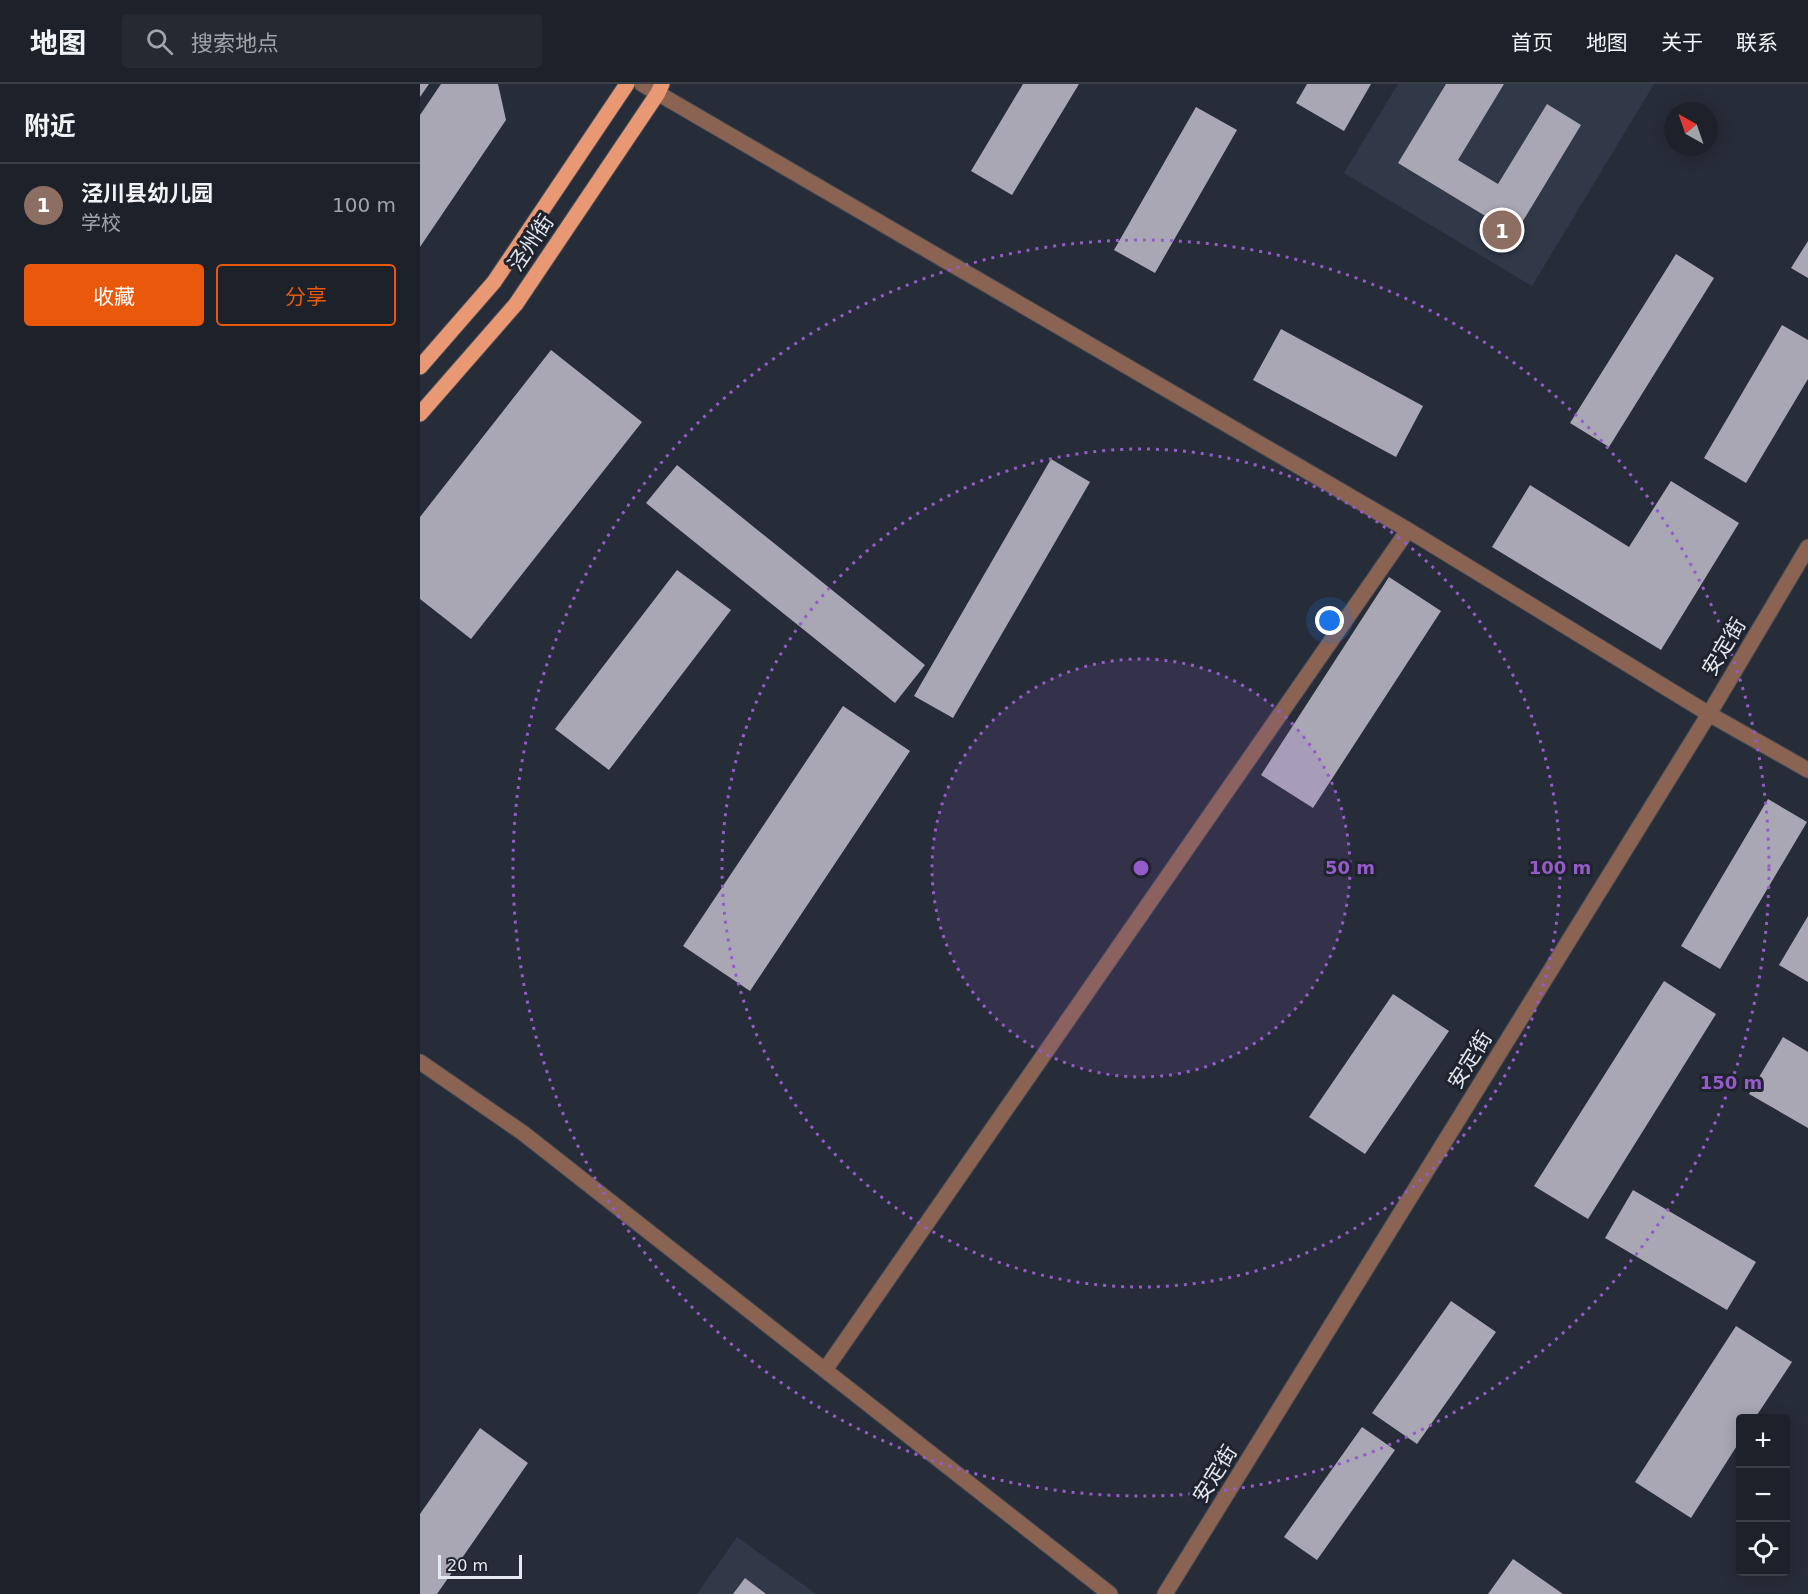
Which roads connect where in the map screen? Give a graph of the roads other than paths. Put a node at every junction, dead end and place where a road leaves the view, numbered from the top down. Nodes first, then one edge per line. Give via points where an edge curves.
1 (627, 84) edge
2 (642, 84) edge
3 (660, 89) edge
4 (420, 367) edge
5 (420, 414) edge
6 (1408, 530) junction
7 (1808, 547) edge
8 (1708, 714) junction
9 (1808, 770) edge
10 (420, 1062) edge
11 (825, 1371) junction
12 (1110, 1594) edge
13 (1165, 1594) edge

1 - 4 main road, 泾州街 via 494,282
2 - 3 street
3 - 5 main road, 泾州街 via 516,304
3 - 6 street
6 - 8 street
6 - 11 street
7 - 8 street, 安定街
8 - 9 street
8 - 13 street, 安定街
10 - 11 street via 523,1133
11 - 12 street

